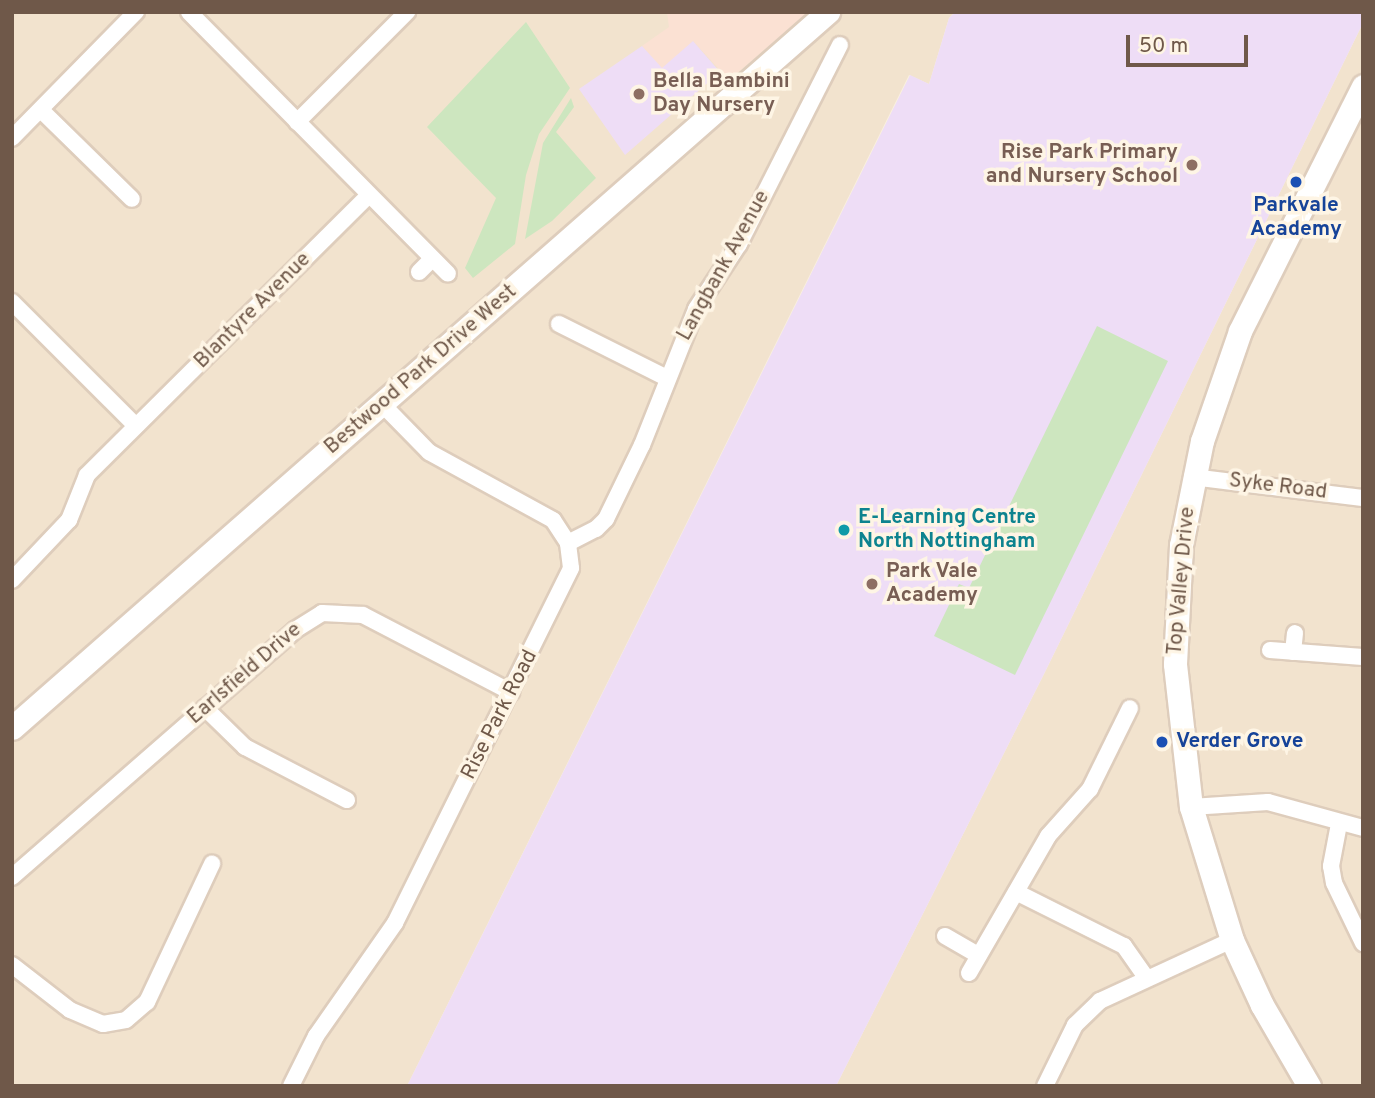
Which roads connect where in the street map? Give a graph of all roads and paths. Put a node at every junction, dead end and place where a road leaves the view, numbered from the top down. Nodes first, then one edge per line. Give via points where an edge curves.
1 (136, 12) edge
2 (189, 12) edge
3 (407, 12) edge
4 (828, 12) edge
5 (840, 46) dead end
6 (801, 82) dead end
7 (1363, 86) edge
8 (817, 90) junction
9 (41, 110) junction
10 (298, 122) junction
11 (12, 138) edge
12 (369, 195) junction
13 (132, 199) dead end
14 (432, 259) junction
15 (419, 272) dead end
16 (448, 274) dead end
17 (25, 290) dead end
18 (12, 302) edge
19 (559, 324) dead end
20 (667, 378) junction
21 (382, 404) junction
22 (136, 426) junction
23 (1192, 477) junction
24 (1363, 498) edge
25 (568, 542) junction
26 (12, 580) edge
27 (1294, 633) dead end
28 (1270, 650) dead end
29 (1293, 652) junction
30 (1363, 657) edge
31 (511, 692) junction
32 (205, 708) junction
33 (1130, 708) dead end
34 (12, 728) edge
35 (346, 800) dead end
36 (1191, 807) junction
37 (1339, 824) junction
38 (1363, 828) edge
39 (212, 864) dead end
40 (12, 877) edge
41 (1016, 892) junction
42 (1358, 920) edge
43 (945, 936) dead end
44 (1232, 940) junction
45 (1363, 943) edge
46 (979, 956) junction
47 (12, 965) edge
48 (970, 973) dead end
49 (1146, 978) junction
50 (292, 1086) edge
51 (1045, 1086) edge
52 (1309, 1086) edge

1 - 9 street
2 - 10 street
3 - 10 street
4 - 21 street, Bestwood Park Drive West
5 - 8 street, Langbank Avenue
6 - 8 street
7 - 23 street, Top Valley Drive via 1245,320
8 - 20 street, Langbank Avenue via 739,244 696,309
9 - 11 street
9 - 13 street
10 - 12 street
12 - 14 street
12 - 22 street, Blantyre Avenue
14 - 15 street
14 - 16 street
17 - 18 street
18 - 22 street
19 - 20 street
20 - 25 street, Langbank Avenue via 606,519
21 - 25 street via 429,452 540,511 562,530
21 - 34 street, Bestwood Park Drive West
22 - 26 street, Blantyre Avenue via 82,480 69,520
23 - 24 street, Syke Road
23 - 36 street, Top Valley Drive via 1181,545 1175,664
25 - 31 street, Rise Park Road via 568,581
27 - 29 street
28 - 29 street
29 - 30 street
31 - 32 street, Earlsfield Drive via 363,615 337,610 309,619
31 - 50 street, Rise Park Road via 395,923 316,1036
32 - 35 street via 245,747
32 - 40 street, Earlsfield Drive
33 - 41 street via 1127,729 1085,797 1048,836
36 - 37 street via 1268,802
36 - 44 street, Top Valley Drive
37 - 38 street
37 - 42 street via 1331,866 1334,883
39 - 47 street via 147,1002 126,1020 103,1024 70,1010
41 - 46 street
41 - 49 street via 1124,946
42 - 45 street
43 - 46 street
44 - 49 street
44 - 52 street, Top Valley Drive via 1262,1005
46 - 48 street
49 - 51 street via 1101,1001 1075,1025

